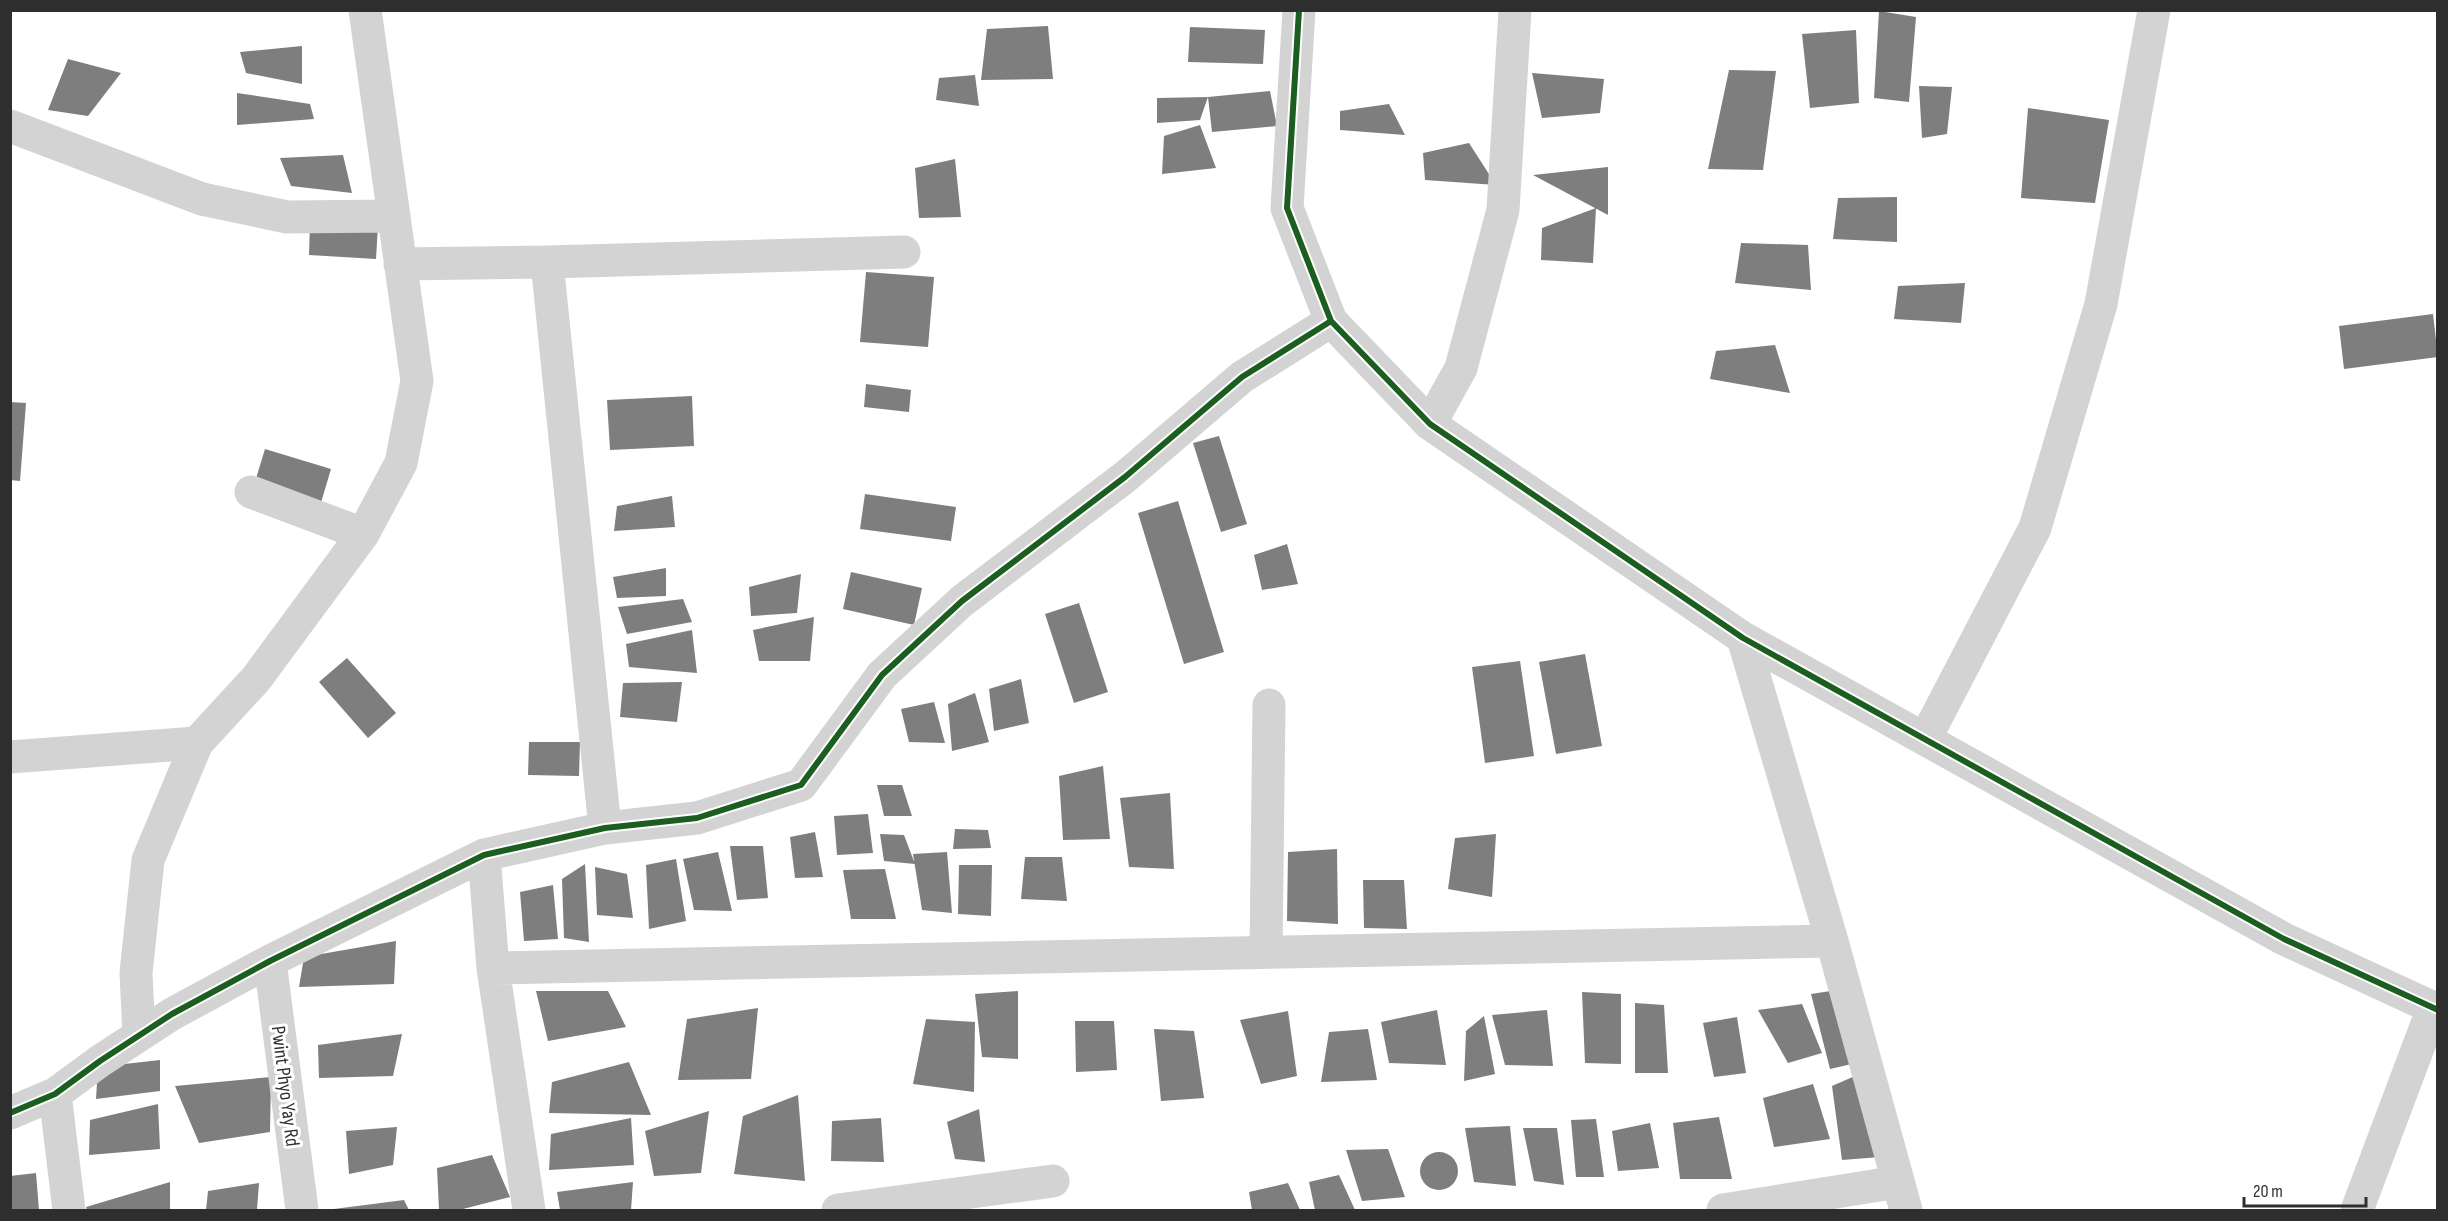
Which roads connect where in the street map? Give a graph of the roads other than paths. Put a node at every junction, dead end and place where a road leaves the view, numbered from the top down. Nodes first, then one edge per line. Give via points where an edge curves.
1 (365, 10) edge
2 (1515, 10) edge
3 (2154, 10) edge
4 (1304, 12) edge
5 (10, 126) edge
6 (394, 216) junction
7 (904, 252) dead end
8 (547, 262) junction
9 (400, 264) junction
10 (1332, 321) junction
11 (1430, 424) junction
12 (251, 492) dead end
13 (363, 534) junction
14 (1743, 638) junction
15 (1269, 705) dead end
16 (1925, 739) junction
17 (197, 743) junction
18 (10, 757) edge
19 (605, 828) junction
20 (484, 855) junction
21 (1832, 941) junction
22 (1266, 952) junction
23 (270, 961) junction
24 (493, 968) junction
25 (2435, 1009) edge
26 (139, 1035) junction
27 (55, 1094) junction
28 (10, 1113) edge
29 (1053, 1181) dead end
30 (1902, 1196) edge
31 (69, 1210) edge
32 (302, 1210) edge
33 (529, 1210) edge
34 (838, 1210) edge
35 (1723, 1210) edge
36 (2357, 1210) edge

1 - 6 street
2 - 11 street via 1503,210 1461,368
3 - 16 street via 2101,304 2035,528
4 - 10 street via 1287,208
5 - 6 street via 202,199 287,217
6 - 9 street
7 - 8 street
8 - 9 street
8 - 19 street
9 - 13 street via 417,381 401,463
10 - 11 street
10 - 19 street via 1242,377 1125,477 962,601 882,675 801,785 697,818
11 - 14 street
12 - 13 street
13 - 17 street via 255,679
14 - 16 street
14 - 21 street
15 - 22 street
16 - 25 street via 2284,939
17 - 18 street
17 - 26 street via 148,860 136,973
19 - 20 street
20 - 23 street
20 - 24 street
21 - 22 street
21 - 30 street
22 - 24 street
23 - 26 street
23 - 32 street, Pwint Phyo Yay Rd
24 - 33 street
25 - 36 street
26 - 27 street
27 - 28 street
27 - 31 street
29 - 34 street
30 - 35 street

